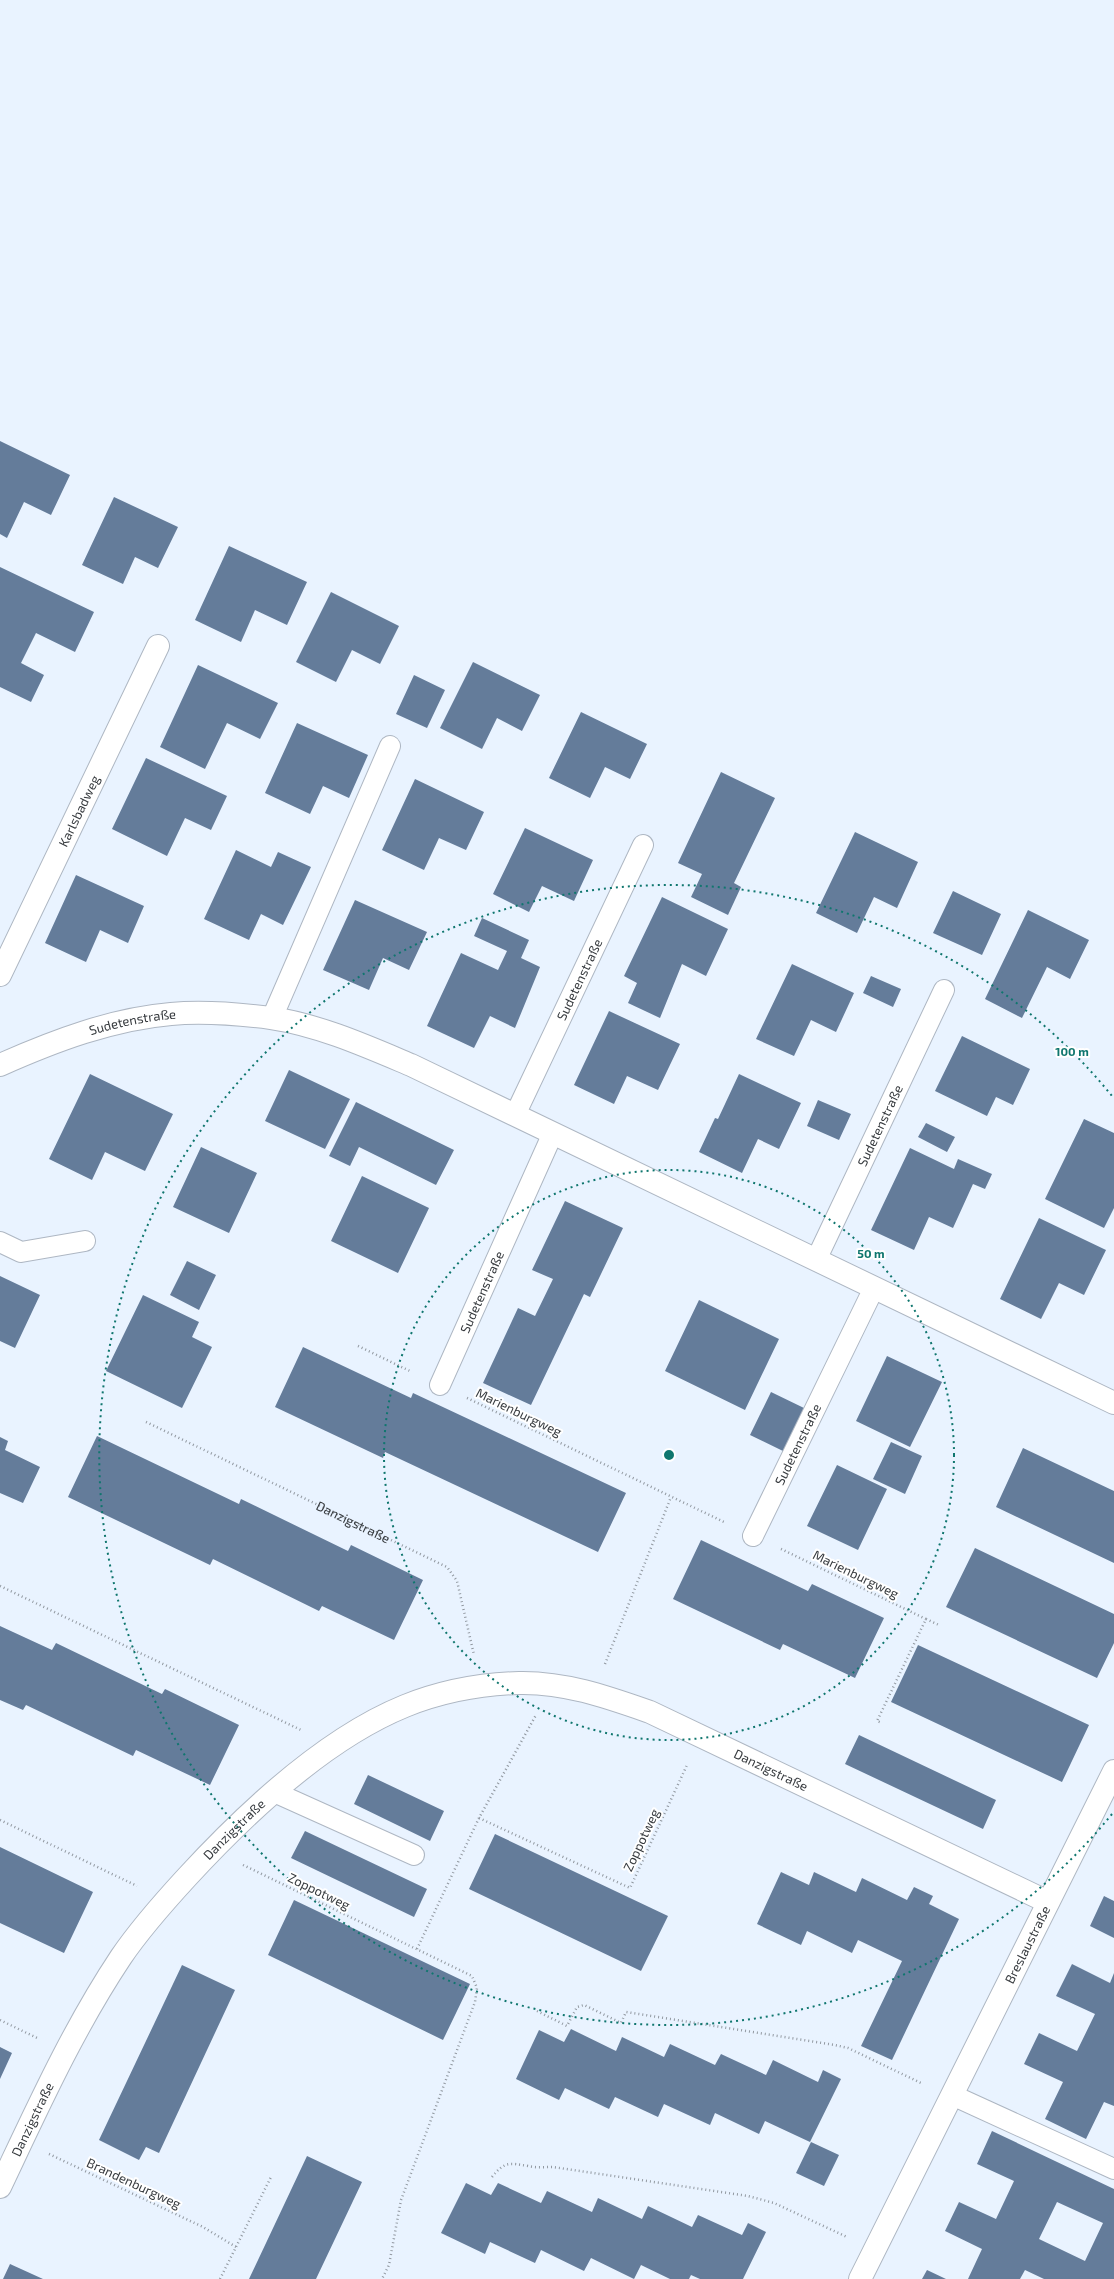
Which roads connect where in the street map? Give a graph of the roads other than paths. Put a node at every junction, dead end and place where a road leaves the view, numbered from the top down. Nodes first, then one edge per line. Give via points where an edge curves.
1 (158, 646) dead end
2 (390, 746) dead end
3 (643, 845) dead end
4 (0, 975) edge
5 (944, 990) dead end
6 (272, 1018) junction
7 (0, 1065) edge
8 (515, 1115) junction
9 (553, 1133) junction
10 (85, 1241) dead end
11 (0, 1242) edge
12 (816, 1260) junction
13 (874, 1288) junction
14 (440, 1385) road end
15 (1114, 1404) edge
16 (753, 1536) road end
17 (1114, 1771) edge
18 (274, 1792) junction
19 (1108, 1796) edge
20 (414, 1855) dead end
21 (1048, 1902) junction
22 (952, 2095) junction
23 (1114, 2169) edge
24 (0, 2187) edge
25 (860, 2279) edge

1 - 4 street, Karlsbadweg
2 - 6 lane
3 - 8 lane, Sudetenstraße
5 - 12 lane, Sudetenstraße
6 - 7 street, Sudetenstraße via 171,1014 118,1023 45,1045
6 - 8 street, Sudetenstraße via 324,1031 365,1046
8 - 9 street, Sudetenstraße
9 - 12 street, Sudetenstraße
9 - 14 lane, Sudetenstraße
10 - 11 lane via 20,1252
12 - 13 street, Sudetenstraße
13 - 15 street, Sudetenstraße
13 - 16 lane, Sudetenstraße
17 - 19 street, Breslaustraße
18 - 20 lane
18 - 21 street, Danzigstraße via 327,1750 404,1706 445,1693 482,1687 519,1683 553,1685 594,1692 650,1712
18 - 24 street, Danzigstraße via 212,1850 166,1900 123,1955 65,2051
19 - 21 street, Breslaustraße
21 - 22 street, Breslaustraße
22 - 23 lane
22 - 25 street, Breslaustraße

